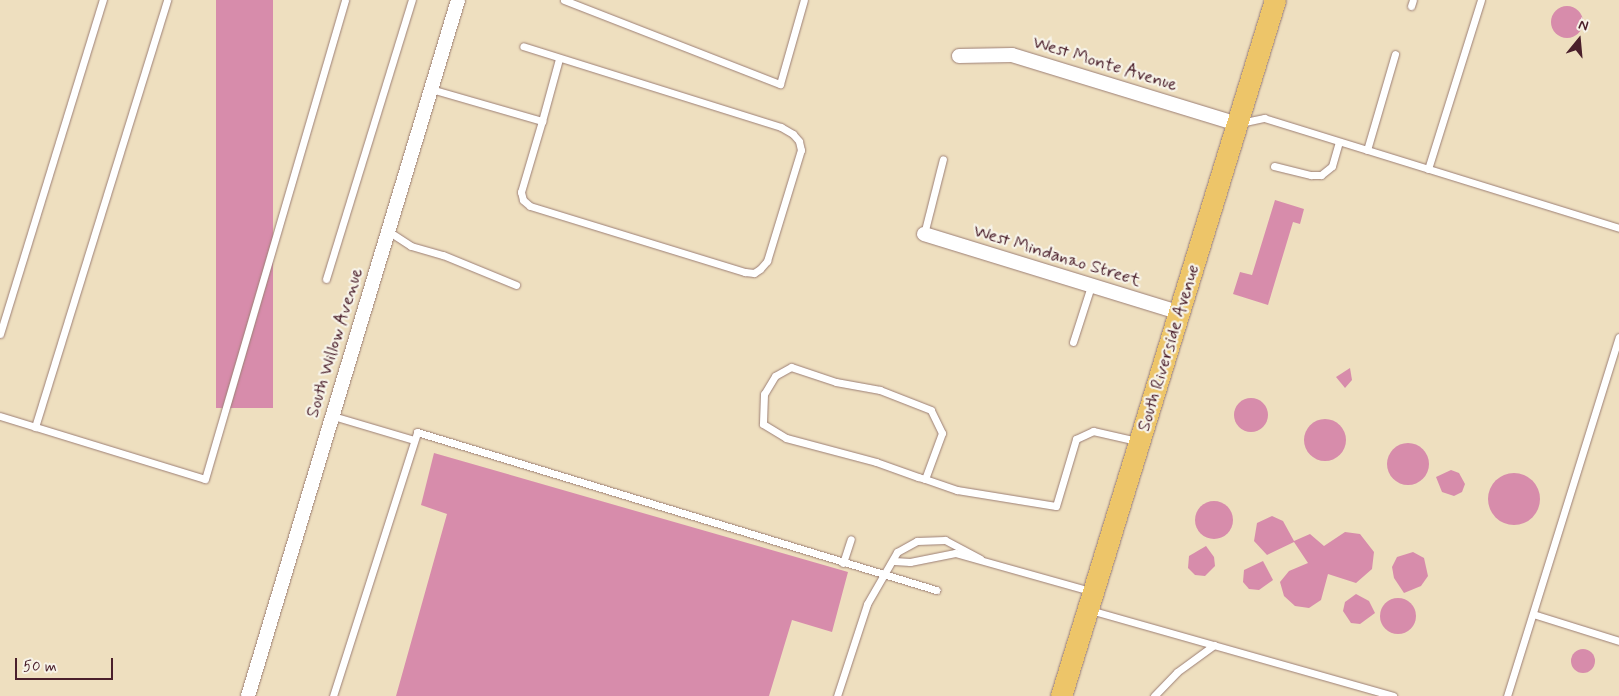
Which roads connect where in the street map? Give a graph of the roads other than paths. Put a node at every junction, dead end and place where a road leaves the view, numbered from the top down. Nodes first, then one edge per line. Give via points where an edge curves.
1 (103, 0) edge
2 (167, 0) edge
3 (345, 0) edge
4 (412, 0) edge
5 (458, 0) edge
6 (564, 0) edge
7 (804, 0) edge
8 (1275, 0) edge
9 (1481, 0) edge
10 (523, 46) dead end
11 (1395, 54) dead end
12 (959, 56) dead end
13 (560, 59) junction
14 (431, 89) junction
15 (542, 121) junction
16 (1238, 124) junction
17 (1340, 142) junction
18 (1367, 150) junction
19 (943, 159) dead end
20 (1274, 166) dead end
21 (1428, 169) junction
22 (1619, 228) edge
23 (388, 231) junction
24 (924, 234) joint
25 (326, 279) dead end
26 (516, 286) dead end
27 (1091, 286) junction
28 (1180, 313) junction
29 (0, 334) edge
30 (1619, 337) edge
31 (1073, 342) dead end
32 (1618, 346) edge
33 (0, 416) edge
34 (333, 416) junction
35 (35, 427) junction
36 (414, 440) junction
37 (1140, 441) junction
38 (925, 479) junction
39 (851, 539) dead end
40 (980, 559) junction
41 (894, 561) junction
42 (843, 562) junction
43 (884, 575) junction
44 (936, 590) dead end
45 (1090, 600) junction
46 (1533, 614) junction
47 (1619, 641) edge
48 (1214, 645) junction
49 (248, 696) edge
50 (333, 696) edge
51 (837, 696) edge
52 (1061, 696) edge
53 (1154, 696) edge
54 (1393, 696) edge
55 (1507, 696) edge

1 - 29 lane
2 - 35 lane
3 - 35 lane via 205,479
4 - 25 lane
5 - 14 street, South Willow Avenue
6 - 7 lane via 780,84
8 - 16 main road, South Riverside Avenue
9 - 21 lane
10 - 13 lane
11 - 18 lane
12 - 16 street, West Monte Avenue via 1012,55
13 - 15 lane
13 - 15 lane via 782,127 793,134 801,150 767,261 754,273 745,272 530,206 522,200 520,192
14 - 15 lane
14 - 23 street, South Willow Avenue
16 - 17 lane via 1264,118
16 - 28 main road, South Riverside Avenue
17 - 18 lane
17 - 20 lane via 1332,166 1321,175
18 - 21 lane
19 - 24 lane
21 - 22 lane
23 - 26 lane via 411,246 443,255
23 - 34 street, South Willow Avenue
24 - 27 street, West Mindanao Street
27 - 28 street, West Mindanao Street
27 - 31 lane
28 - 37 main road, South Riverside Avenue
30 - 32 lane
32 - 46 lane
33 - 35 lane
34 - 36 lane
34 - 49 street, South Willow Avenue
36 - 42 lane via 417,432
36 - 50 lane
37 - 38 lane via 1093,431 1076,439 1056,506 957,490
37 - 45 main road, South Riverside Avenue
38 - 38 lane via 786,438 763,424 764,394 775,376 791,367 836,382 880,390 931,410 942,433
39 - 42 lane
40 - 41 lane via 955,553 910,562
40 - 41 lane via 945,540 917,541 897,552
40 - 45 lane
41 - 43 lane
42 - 43 lane
43 - 44 lane
43 - 51 lane via 860,621
45 - 48 lane
45 - 52 main road, South Riverside Avenue
46 - 47 lane
46 - 55 lane
48 - 53 lane via 1177,672
48 - 54 lane

